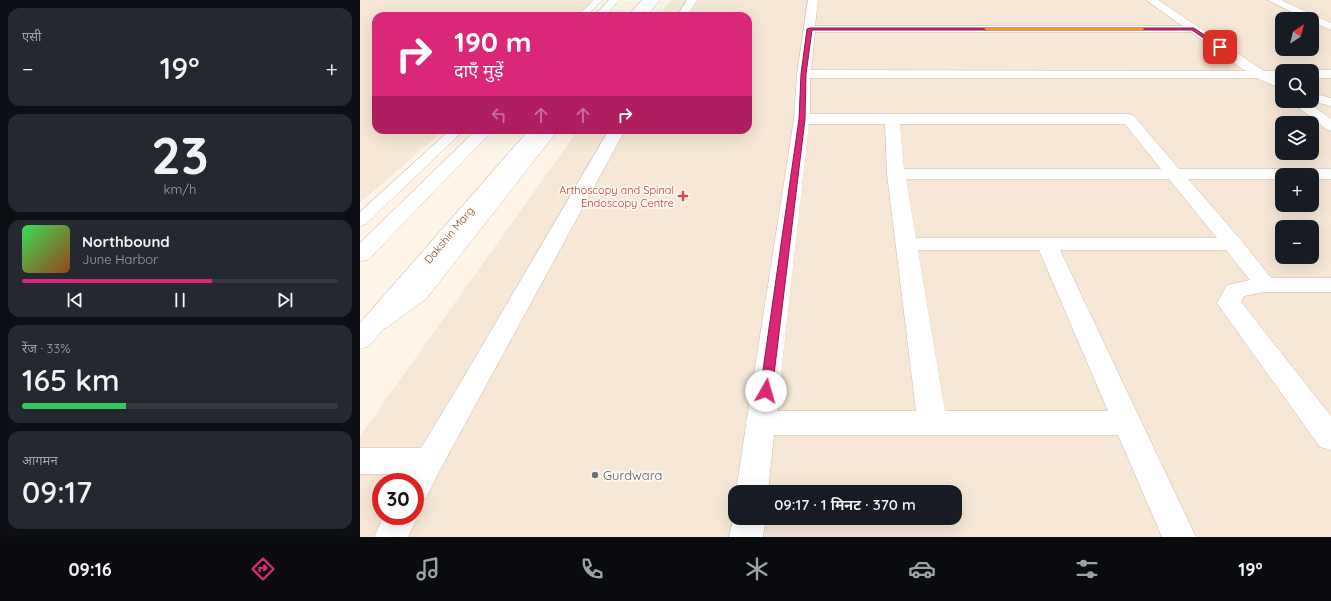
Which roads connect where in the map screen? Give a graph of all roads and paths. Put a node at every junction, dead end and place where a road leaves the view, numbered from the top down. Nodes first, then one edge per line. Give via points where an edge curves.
1 (599, 0) edge
2 (614, 0) edge
3 (647, 0) edge
4 (656, 0) edge
5 (692, 0) edge
6 (813, 0) edge
7 (1151, 0) edge
8 (1273, 0) edge
9 (586, 12) edge
10 (602, 12) edge
11 (636, 12) edge
12 (646, 12) edge
13 (684, 12) edge
14 (1331, 28) edge
15 (810, 29) junction
16 (1194, 29) junction
17 (804, 74) junction
18 (1319, 74) edge
19 (1331, 74) edge
20 (1275, 75) edge
21 (1263, 76) junction
22 (1275, 81) edge
23 (1275, 85) edge
24 (1319, 99) edge
25 (1331, 102) edge
26 (1307, 108) edge
27 (802, 119) junction
28 (892, 119) junction
29 (1331, 126) edge
30 (454, 134) edge
31 (481, 134) edge
32 (534, 134) edge
33 (549, 134) edge
34 (615, 134) edge
35 (896, 174) junction
36 (1173, 174) junction
37 (1331, 174) edge
38 (360, 221) edge
39 (907, 244) junction
40 (1047, 244) junction
41 (1234, 244) junction
42 (360, 255) edge
43 (1265, 285) junction
44 (1331, 285) edge
45 (364, 335) edge
46 (760, 423) junction
47 (932, 423) junction
48 (1128, 423) junction
49 (1331, 438) edge
50 (360, 461) edge
51 (428, 461) junction
52 (422, 473) edge
53 (753, 485) edge
54 (397, 525) edge
55 (748, 525) edge
56 (391, 537) edge
57 (746, 537) edge
58 (1179, 537) edge

1 - 9 lane
2 - 10 street
3 - 11 street
4 - 12 lane
5 - 13 street
6 - 15 street
7 - 16 street
8 - 14 street
15 - 16 street
15 - 17 street
16 - 21 street
17 - 21 street
17 - 27 street
18 - 19 street
20 - 21 street
21 - 22 street
21 - 23 street
24 - 25 street
26 - 29 street
27 - 28 street
27 - 46 street
28 - 35 street
28 - 36 street via 1129,119
30 - 38 lane
31 - 42 street
32 - 45 street, Dakshin Marg
33 - 45 lane via 420,295
34 - 51 street
35 - 36 street
35 - 39 street
36 - 37 street
36 - 41 street
39 - 40 street
39 - 47 street
40 - 41 street
40 - 48 street
41 - 43 street
43 - 44 street
43 - 49 street via 1235,290 1229,303
46 - 47 street
46 - 53 street
47 - 48 street
48 - 58 street
50 - 51 street
51 - 52 street
54 - 56 street
55 - 57 street

